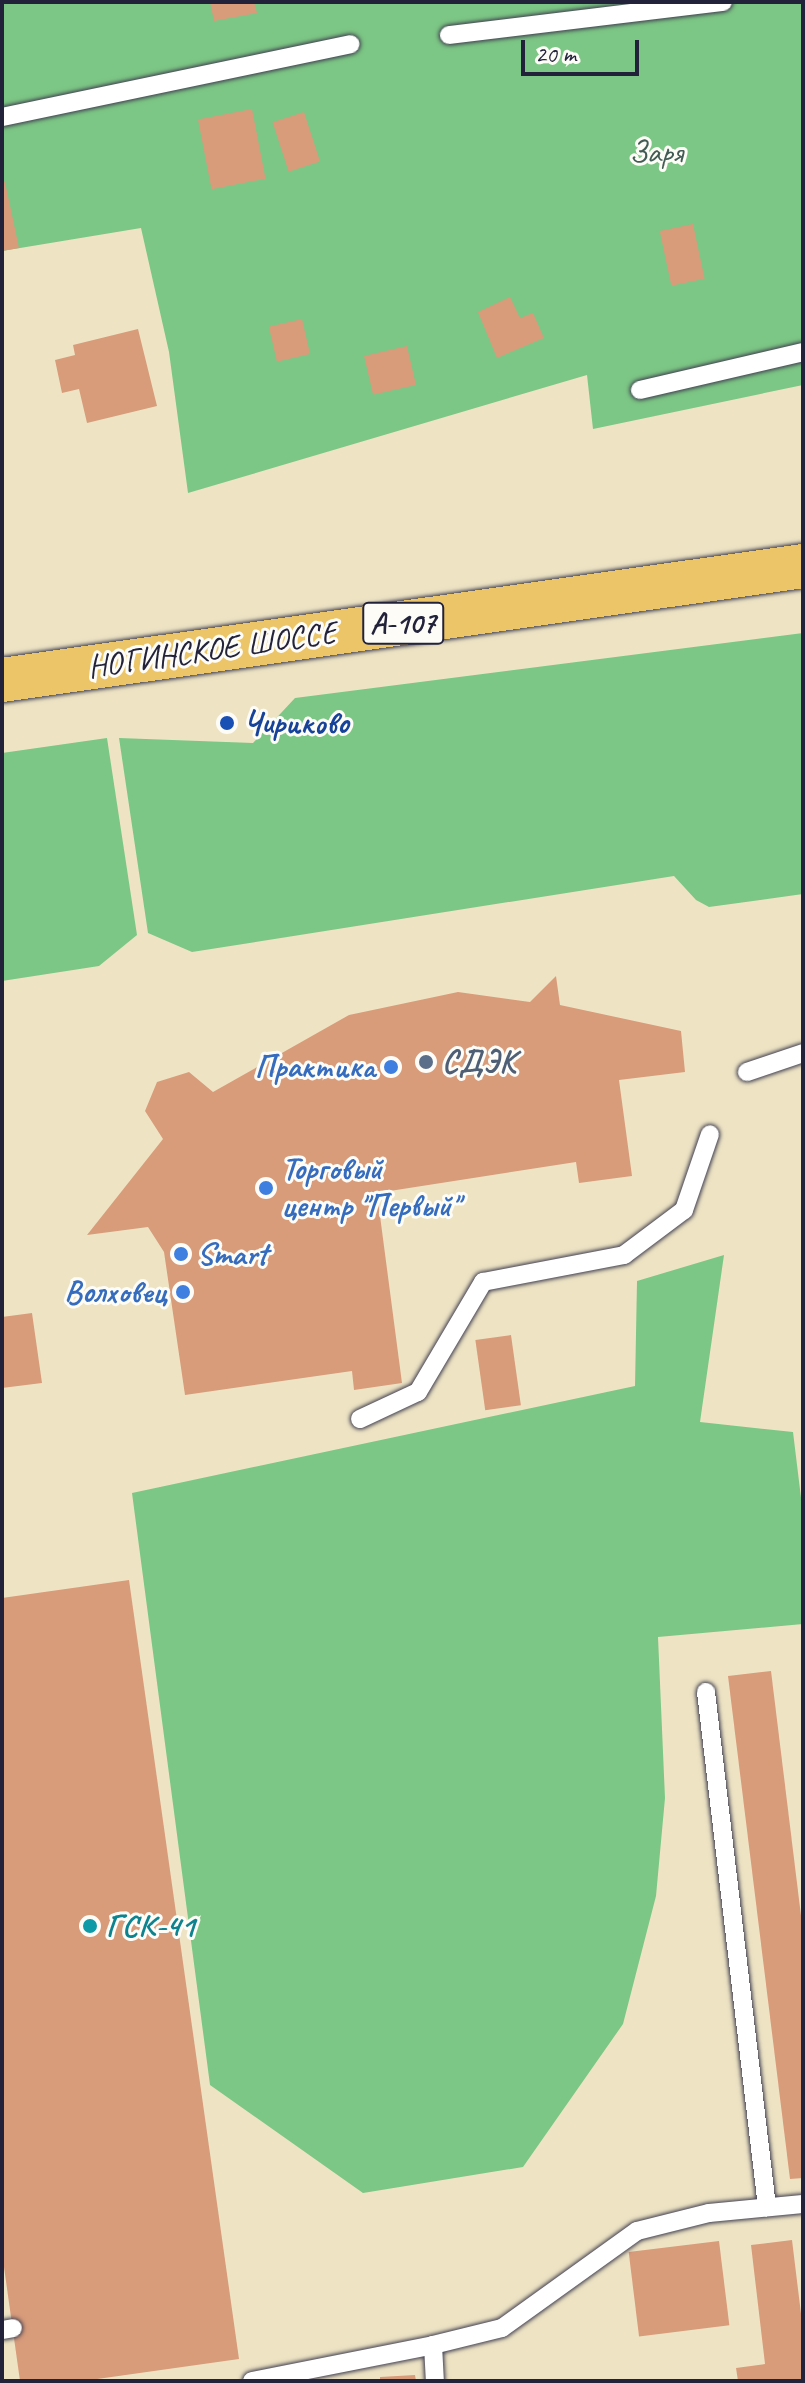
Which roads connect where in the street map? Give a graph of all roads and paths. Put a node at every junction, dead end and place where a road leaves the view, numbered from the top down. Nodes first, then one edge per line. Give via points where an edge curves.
1 (723, 2) edge
2 (449, 35) dead end
3 (350, 44) dead end
4 (2, 117) edge
5 (803, 352) edge
6 (640, 390) dead end
7 (803, 566) edge
8 (2, 680) edge
9 (803, 1053) edge
10 (747, 1072) dead end
11 (710, 1134) dead end
12 (360, 1419) dead end
13 (706, 1692) dead end
14 (803, 2204) edge
15 (767, 2207) junction
16 (433, 2345) junction
17 (252, 2381) edge
18 (435, 2381) edge

1 - 2 lane
3 - 4 lane
5 - 6 lane
7 - 8 highway, НОГИНСКОЕ ШОССЕ / А-107
9 - 10 lane
11 - 12 lane via 684,1210 624,1255 483,1282 418,1392
13 - 15 lane
14 - 15 lane
15 - 16 lane via 709,2213 637,2231 502,2328
16 - 17 lane
16 - 18 lane

